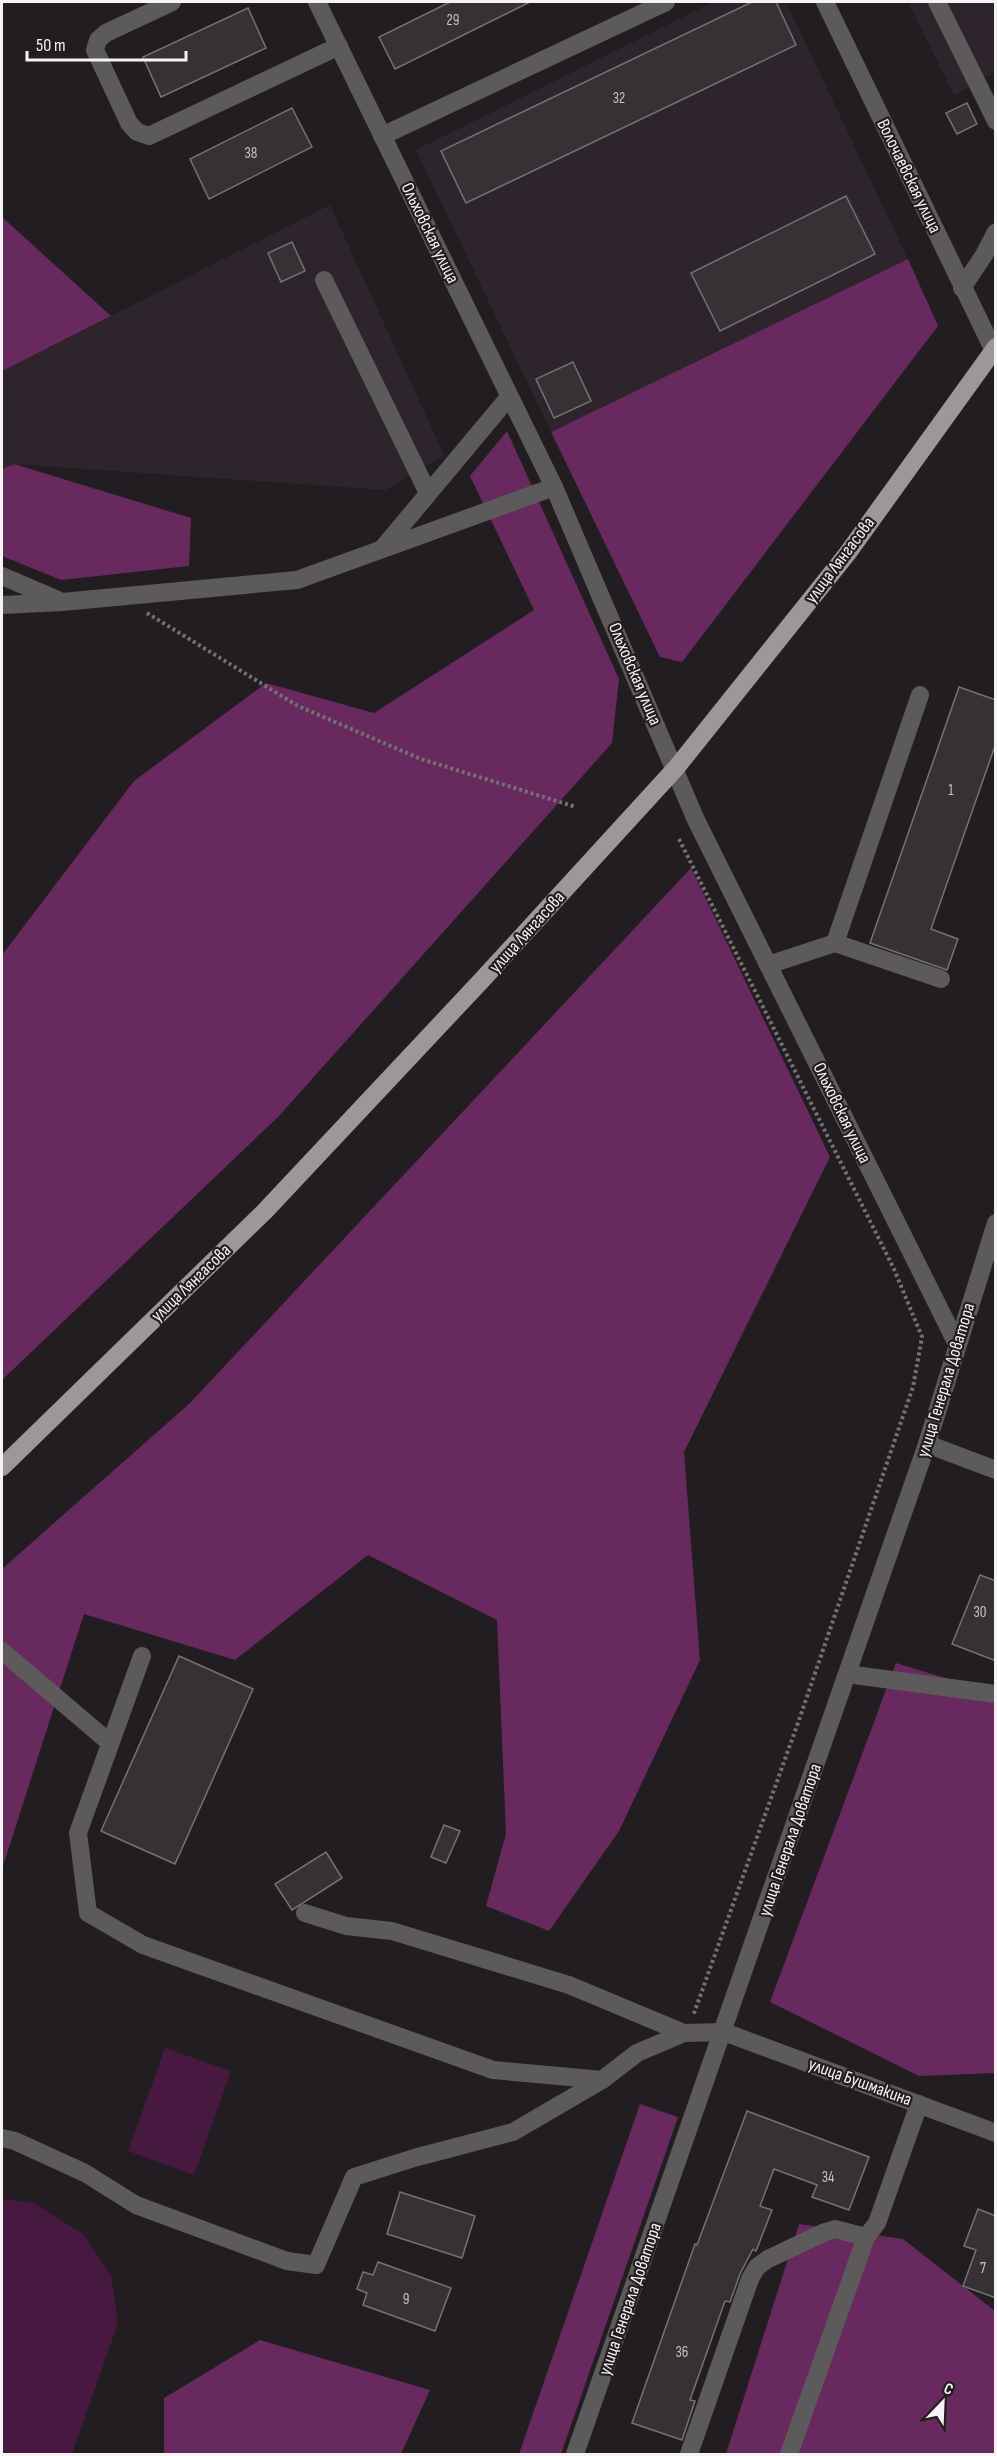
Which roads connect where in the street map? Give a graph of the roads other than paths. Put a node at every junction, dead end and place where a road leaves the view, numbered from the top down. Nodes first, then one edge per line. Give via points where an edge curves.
1 (172, 2) edge
2 (317, 2) edge
3 (666, 2) edge
4 (825, 2) edge
5 (937, 2) edge
6 (339, 46) junction
7 (996, 121) edge
8 (382, 136) junction
9 (996, 232) edge
10 (324, 280) dead end
11 (962, 288) junction
12 (995, 351) edge
13 (509, 397) junction
14 (554, 487) junction
15 (428, 493) junction
16 (380, 550) junction
17 (2, 576) edge
18 (62, 602) junction
19 (2, 605) edge
20 (920, 695) dead end
21 (676, 768) junction
22 (836, 943) junction
23 (768, 965) junction
24 (941, 979) dead end
25 (996, 1223) edge
26 (957, 1344) junction
27 (927, 1444) junction
28 (2, 1467) edge
29 (996, 1470) edge
30 (2, 1651) edge
31 (142, 1656) dead end
32 (847, 1674) junction
33 (996, 1694) edge
34 (110, 1743) junction
35 (305, 1913) dead end
36 (688, 2025) junction
37 (724, 2032) junction
38 (602, 2080) junction
39 (919, 2104) junction
40 (996, 2133) edge
41 (2, 2138) edge
42 (866, 2237) junction
43 (575, 2454) edge
44 (689, 2454) edge
45 (789, 2454) edge

1 - 6 street via 106,33 95,50 129,123 137,132 149,136
2 - 6 street, Ольховская улица
3 - 8 street
4 - 11 street, Волочаевская улица
5 - 7 street
6 - 8 street, Ольховская улица
8 - 13 street, Ольховская улица
9 - 11 street
10 - 15 street
11 - 12 street, Волочаевская улица
12 - 21 main road, улица Лянгасова via 847,554
13 - 14 street, Ольховская улица
13 - 15 street
14 - 16 street
14 - 21 street, Ольховская улица
15 - 16 street
16 - 18 street via 297,580
17 - 18 street
18 - 19 street
20 - 22 street
21 - 23 street, Ольховская улица via 696,820
21 - 28 main road, улица Лянгасова via 265,1210
22 - 23 street
22 - 24 street
23 - 26 street, Ольховская улица
25 - 26 street, улица Генерала Доватора
26 - 27 street, улица Генерала Доватора
27 - 29 street
27 - 32 street, улица Генерала Доватора
30 - 34 street
31 - 34 street
32 - 33 street
32 - 37 street, улица Генерала Доватора
34 - 38 street via 78,1833 88,1913 143,1945 493,2070
35 - 36 street via 346,1926 392,1931
36 - 37 street
36 - 38 street via 637,2053
37 - 39 street, улица Бушмакина
37 - 43 street, улица Генерала Доватора
38 - 41 street via 513,2132 354,2177 316,2265 287,2261 136,2205 85,2173
39 - 40 street, улица Бушмакина
39 - 42 street via 877,2223
42 - 44 street via 835,2229 757,2267
42 - 45 street

